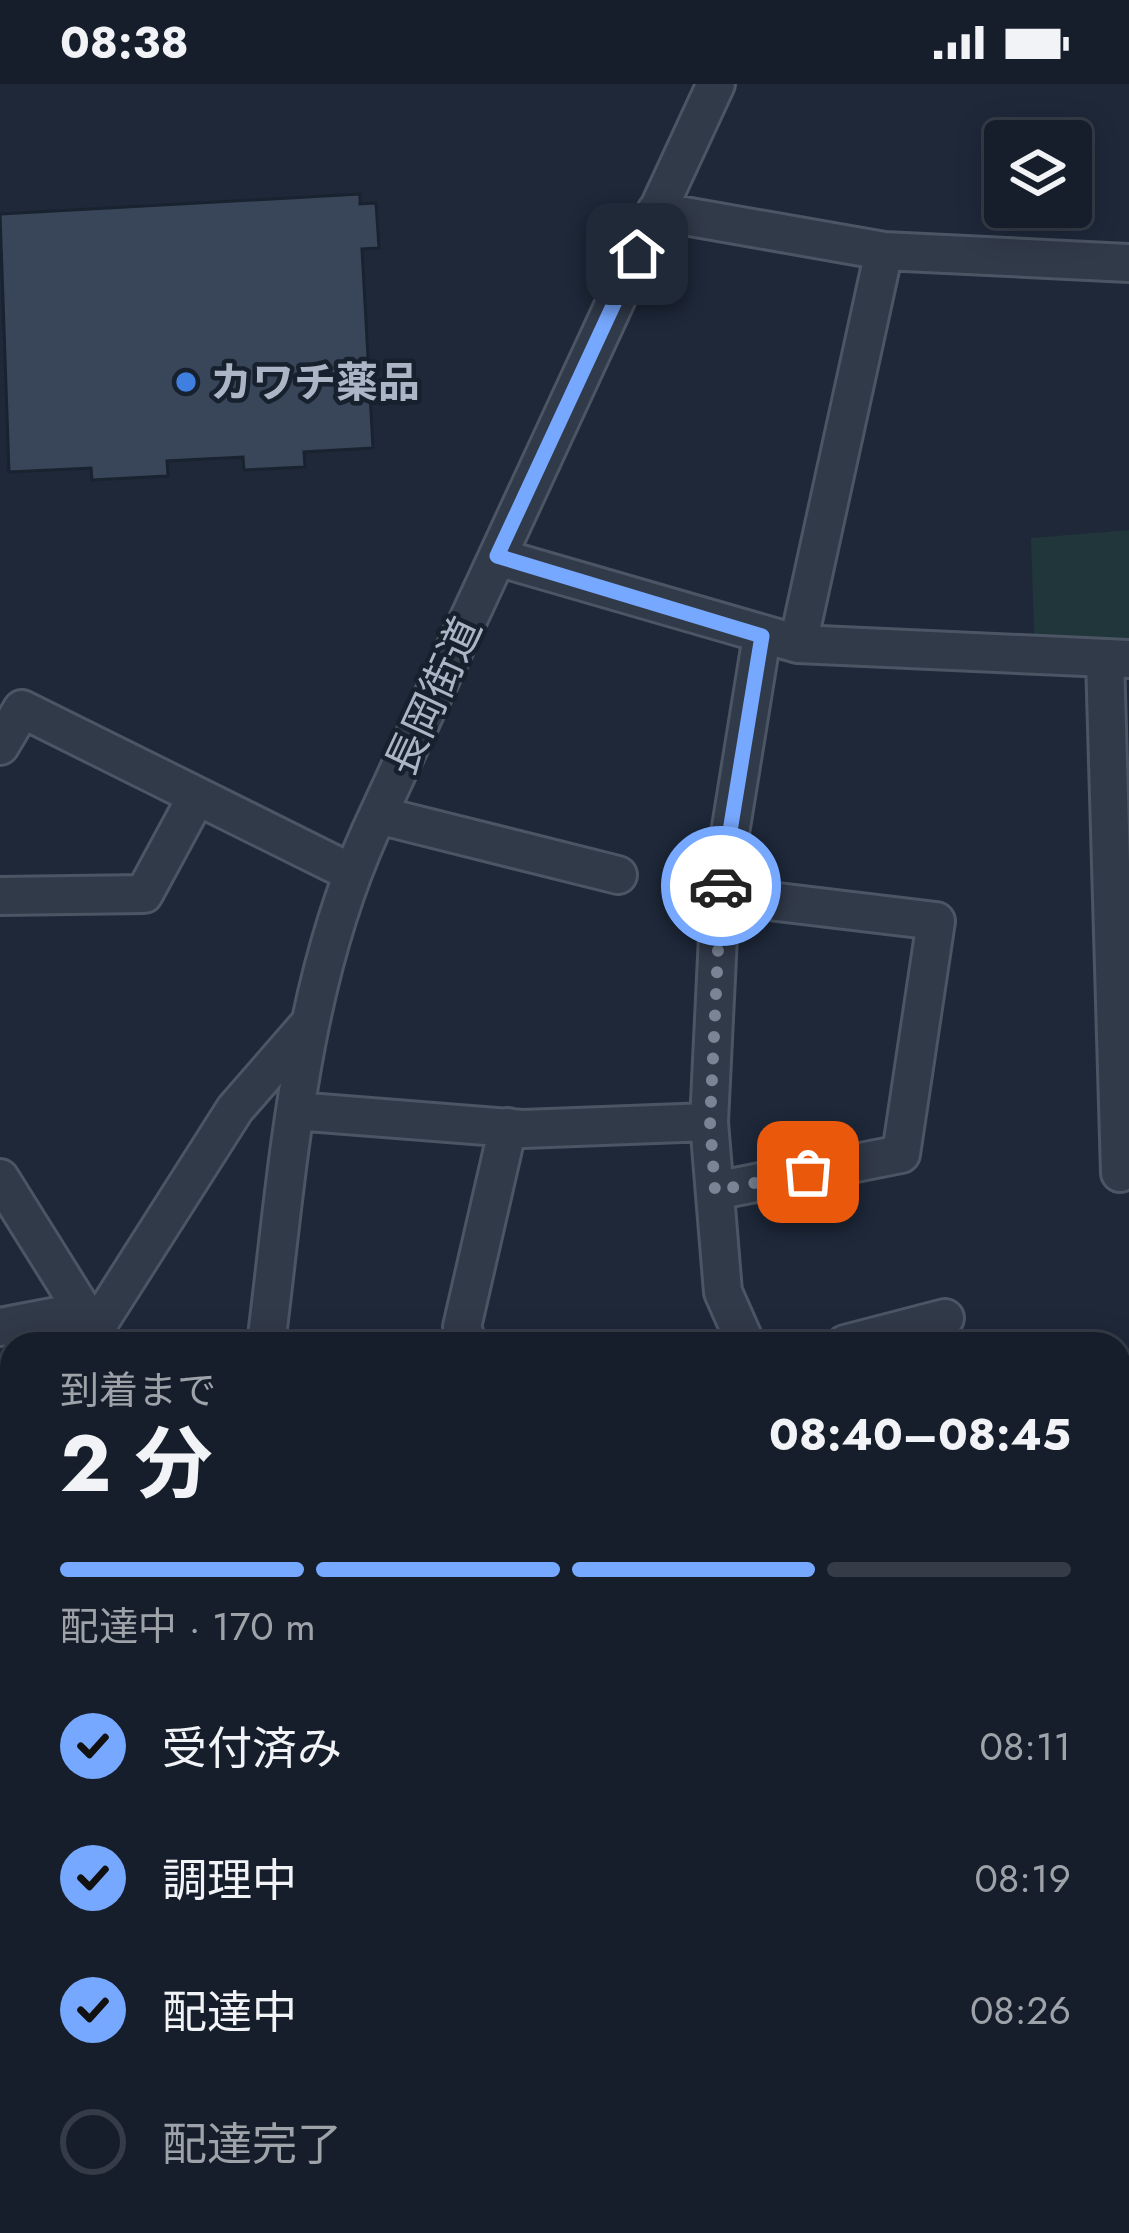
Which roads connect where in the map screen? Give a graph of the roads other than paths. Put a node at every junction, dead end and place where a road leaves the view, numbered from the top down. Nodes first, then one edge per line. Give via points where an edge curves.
1 (716, 84) edge
2 (656, 211) junction
3 (884, 250) junction
4 (1129, 263) edge
5 (497, 556) junction
6 (762, 636) junction
7 (798, 644) junction
8 (1117, 659) edge
9 (0, 746) edge
10 (197, 796) junction
11 (378, 815) junction
12 (352, 873) junction
13 (618, 875) dead end
14 (720, 895) junction
15 (0, 896) edge
16 (308, 1024) junction
17 (296, 1111) junction
18 (710, 1122) junction
19 (508, 1127) junction
20 (1120, 1173) dead end
21 (0, 1178) edge
22 (715, 1191) junction
23 (945, 1318) dead end
24 (0, 1328) edge
25 (88, 1330) edge
26 (268, 1332) edge
27 (463, 1332) edge
28 (741, 1332) edge
29 (891, 1332) edge

1 - 2 street, 長岡街道
2 - 3 street
2 - 5 street, 長岡街道
3 - 4 street
3 - 7 street
5 - 6 street
5 - 11 street, 長岡街道
6 - 7 street
6 - 14 street
7 - 8 street
8 - 20 street
9 - 10 street via 22,709
10 - 12 street
10 - 15 street via 144,894
11 - 12 street, 長岡街道
11 - 13 street
12 - 16 street, 長岡街道
14 - 18 street
14 - 22 street via 936,921 901,1154
16 - 17 street, 長岡街道
16 - 25 street via 235,1109
17 - 19 street
17 - 26 street, 長岡街道
18 - 19 street
18 - 22 street
19 - 27 street
21 - 25 street
22 - 28 street via 723,1292
23 - 29 street
24 - 25 street

